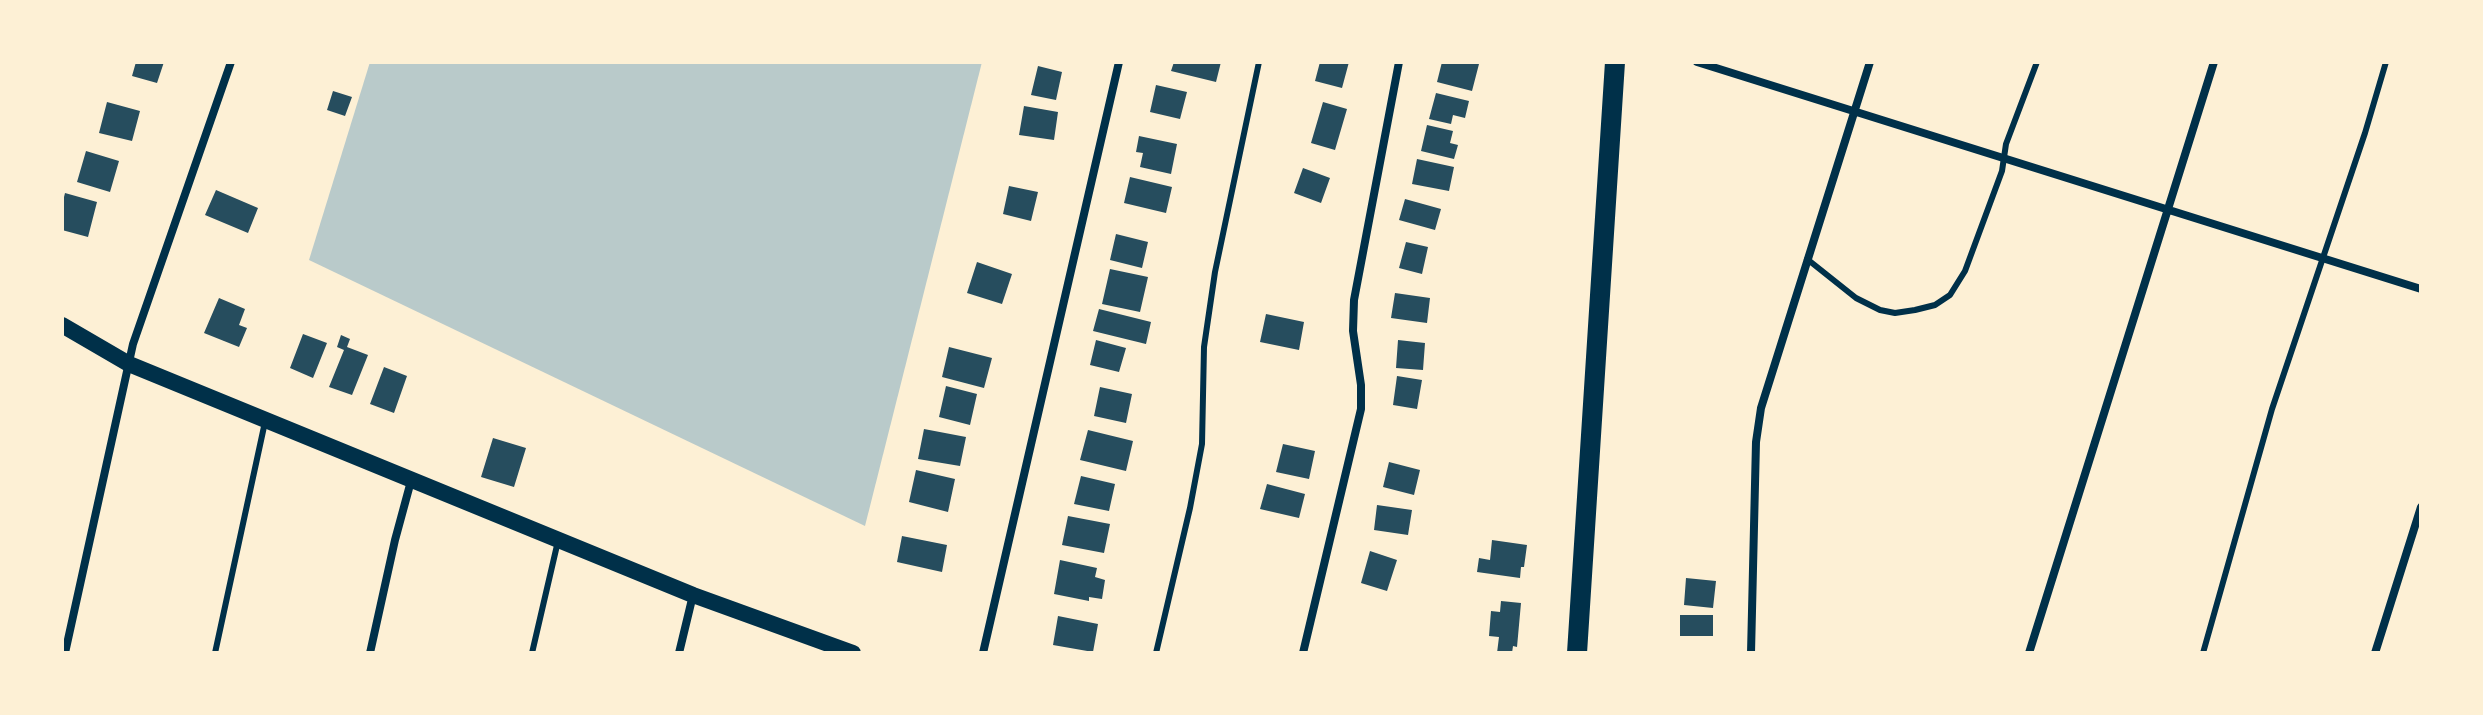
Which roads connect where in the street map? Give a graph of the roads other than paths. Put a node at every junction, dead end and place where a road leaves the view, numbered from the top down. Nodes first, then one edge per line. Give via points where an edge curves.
1 (231, 62) edge
2 (1119, 62) edge
3 (1259, 62) edge
4 (1399, 62) edge
5 (1615, 62) edge
6 (1697, 62) edge
7 (1870, 62) edge
8 (2037, 62) edge
9 (2214, 62) edge
10 (2386, 62) edge
11 (1855, 112) junction
12 (2003, 158) junction
13 (2168, 210) junction
14 (1807, 259) junction
15 (2323, 259) junction
16 (2421, 289) edge
17 (62, 325) edge
18 (129, 364) junction
19 (265, 420) junction
20 (411, 481) junction
21 (2421, 507) edge
22 (558, 541) junction
23 (693, 595) junction
24 (826, 649) edge
25 (65, 653) edge
26 (215, 653) edge
27 (370, 653) edge
28 (532, 653) edge
29 (679, 653) edge
30 (853, 653) edge
31 (983, 653) edge
32 (1156, 653) edge
33 (1303, 653) edge
34 (1577, 653) edge
35 (1751, 653) edge
36 (2029, 653) edge
37 (2203, 653) edge
38 (2375, 653) edge

1 - 18 street
2 - 31 street
3 - 32 lane via 1215,272 1204,347 1202,444
4 - 33 street via 1354,300 1361,409
5 - 34 main road
6 - 11 street
7 - 11 street
8 - 12 lane
9 - 13 street
10 - 15 lane
11 - 12 street
11 - 14 street
12 - 13 street
12 - 14 lane via 1965,271 1950,295 1935,305 1895,313 1880,310
13 - 15 street
13 - 36 street
14 - 35 street via 1761,408 1756,442
15 - 16 street
15 - 37 lane via 2272,409
17 - 18 main road
18 - 19 main road
18 - 25 street
19 - 20 main road
19 - 26 lane
20 - 22 main road
20 - 27 street
21 - 38 street
22 - 23 main road
22 - 28 lane
23 - 24 main road
23 - 29 street
24 - 30 main road

